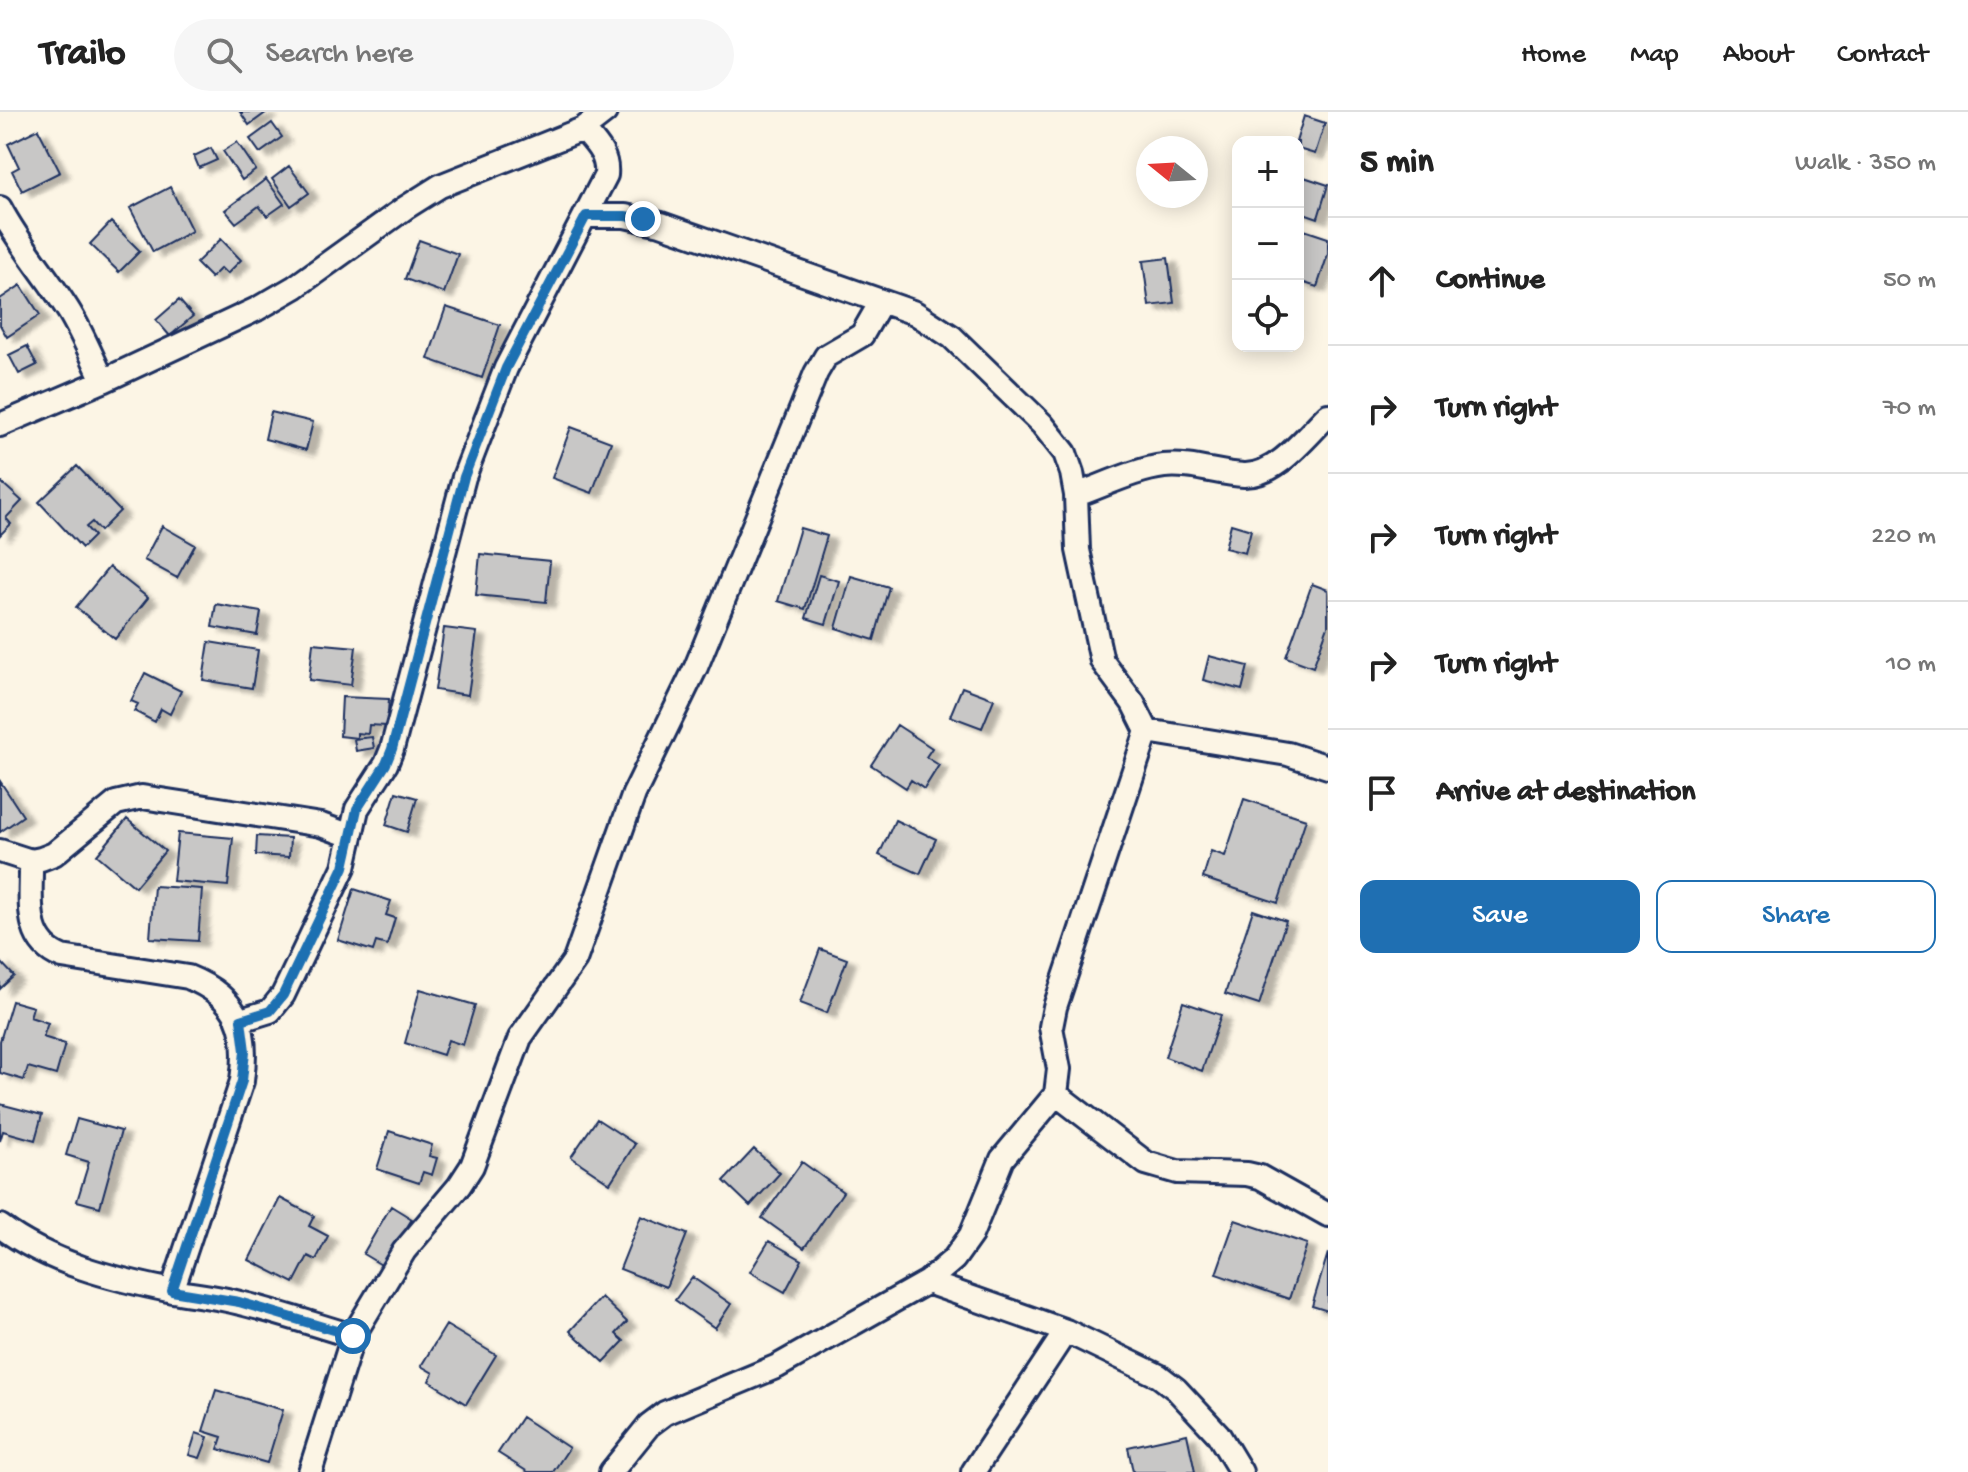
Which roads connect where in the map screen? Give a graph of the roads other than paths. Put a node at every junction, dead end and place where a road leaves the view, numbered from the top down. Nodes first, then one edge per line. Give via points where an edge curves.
1 (605, 112) edge
2 (583, 129) junction
3 (0, 208) edge
4 (586, 216) junction
5 (881, 302) junction
6 (103, 381) junction
7 (1328, 415) edge
8 (0, 425) edge
9 (1076, 495) junction
10 (1147, 731) junction
11 (1328, 767) edge
12 (351, 836) junction
13 (0, 851) edge
14 (31, 861) junction
15 (241, 1020) junction
16 (1056, 1094) junction
17 (1328, 1215) edge
18 (0, 1226) edge
19 (927, 1282) junction
20 (172, 1291) junction
21 (1066, 1331) junction
22 (353, 1336) junction
23 (310, 1472) edge
24 (611, 1472) edge
25 (973, 1472) edge
26 (1241, 1472) edge

1 - 2 street
2 - 4 street via 607,165
2 - 6 street via 440,186 257,309
3 - 6 street via 69,312
4 - 5 street via 625,216 661,224
4 - 12 street via 506,368 469,464 392,749 357,809
5 - 9 street via 934,324 1042,424 1065,453
5 - 22 street via 862,335 826,356 816,373 696,667 634,794 575,960 520,1038 472,1166 404,1251
6 - 8 street
7 - 9 street via 1264,471 1246,475 1159,466
9 - 10 street via 1078,550 1102,661
10 - 11 street via 1288,754
10 - 16 street via 1055,1007 1051,1027 1059,1069
12 - 14 street via 321,825 128,798 54,854
12 - 15 street via 340,877 277,1006
13 - 14 street
14 - 15 street via 33,924 47,952 188,977 202,983
15 - 20 street via 242,1081
16 - 17 street via 1146,1163 1177,1172 1260,1177
16 - 19 street via 1002,1159 963,1248
18 - 20 street via 72,1264
19 - 21 street
19 - 24 street via 778,1366 665,1413
20 - 22 street via 239,1302
21 - 25 street
21 - 26 street via 1176,1389 1218,1434
22 - 23 street

